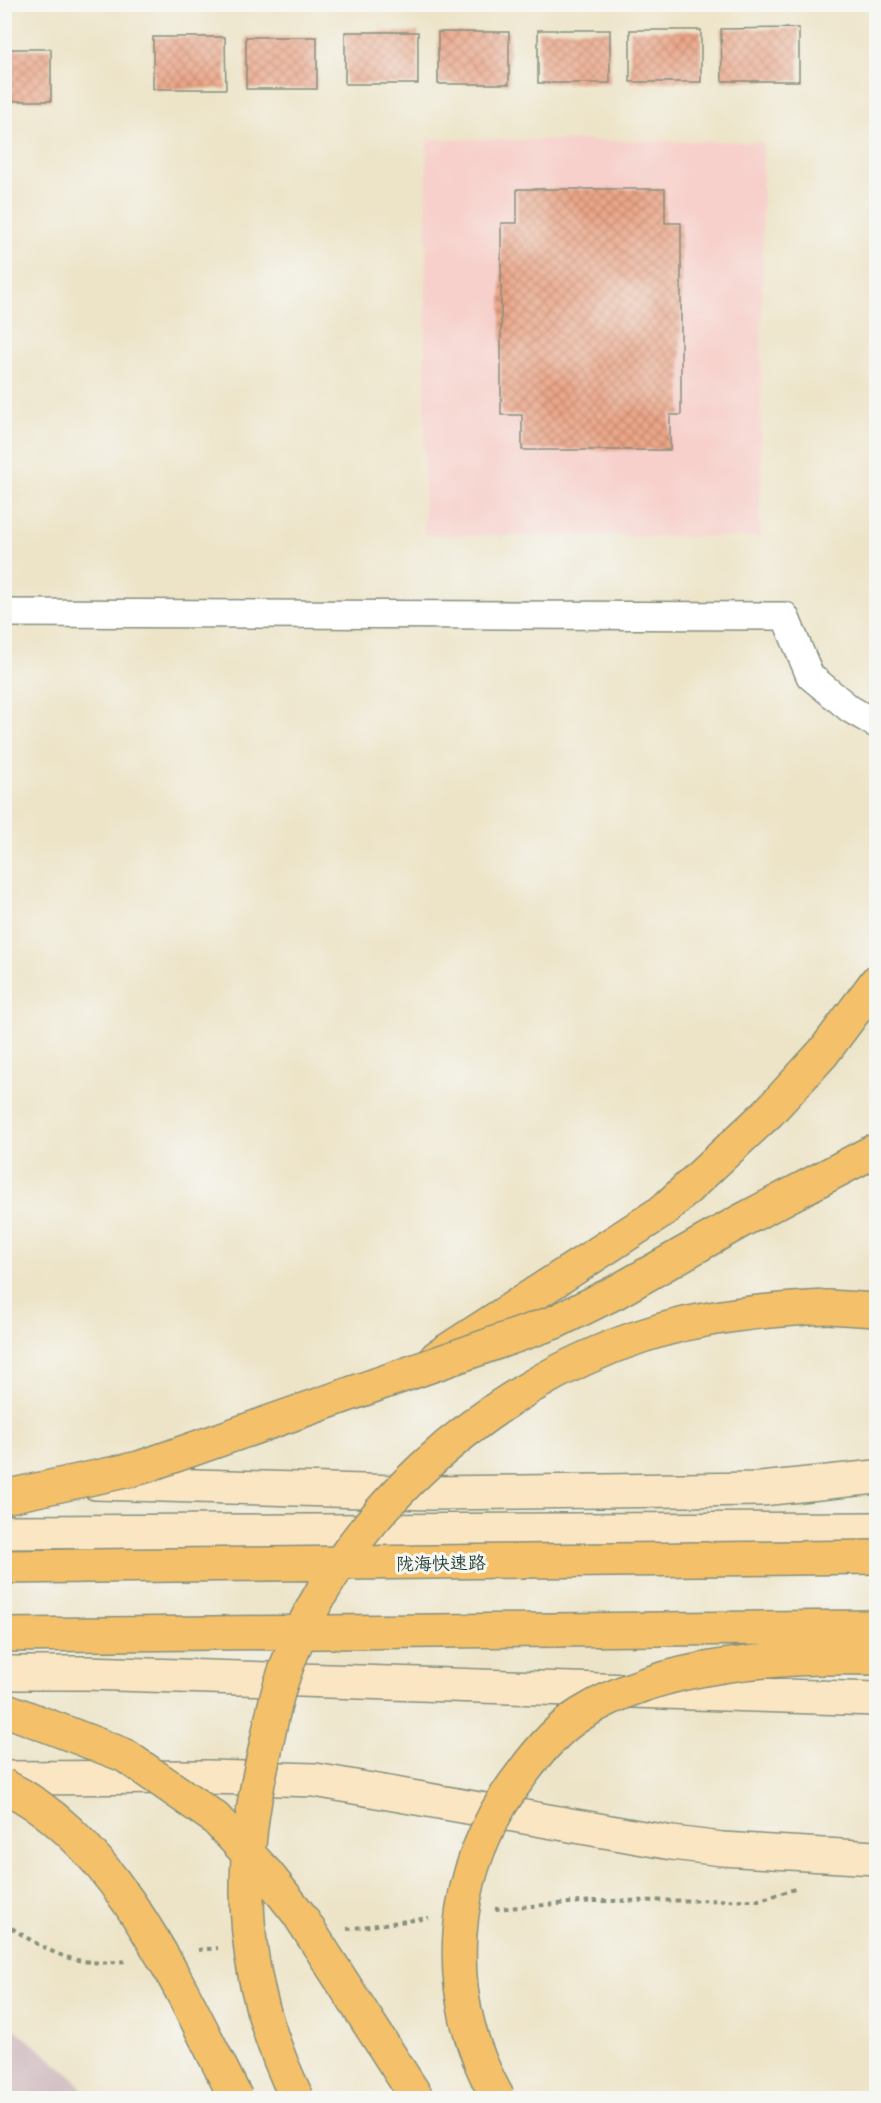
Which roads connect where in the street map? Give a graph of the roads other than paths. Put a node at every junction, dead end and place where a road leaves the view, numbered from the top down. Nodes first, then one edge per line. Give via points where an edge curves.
1 (4, 613) edge
2 (876, 724) edge
3 (876, 982) edge
4 (876, 1150) edge
5 (876, 1310) edge
6 (417, 1370) junction
7 (876, 1477) edge
8 (4, 1481) edge
9 (4, 1497) edge
10 (876, 1529) edge
11 (4, 1532) edge
12 (876, 1557) edge
13 (4, 1567) edge
14 (876, 1627) edge
15 (4, 1635) edge
16 (876, 1658) edge
17 (4, 1673) edge
18 (876, 1700) edge
19 (4, 1709) edge
20 (4, 1778) edge
21 (4, 1785) edge
22 (876, 1858) edge
23 (236, 2098) edge
24 (297, 2098) edge
25 (417, 2098) edge
26 (498, 2098) edge

1 - 2 street via 785,616 810,676 849,709
3 - 6 highway, bridge via 823,1053 768,1113 663,1211
4 - 6 highway, bridge via 565,1317
5 - 24 highway, bridge via 773,1310 681,1325 641,1336 556,1373 501,1404 451,1444 386,1505 353,1545 328,1584 283,1677 247,1841 246,1927 255,1976 270,2032
6 - 9 highway, bridge via 139,1468
7 - 8 street via 761,1489 430,1493
10 - 11 street
12 - 13 highway, 陇海快速路, bridge
14 - 15 highway, bridge
16 - 26 highway, bridge via 810,1657 706,1669 649,1684 580,1714 536,1755 498,1806 484,1833 468,1878 458,1942 459,1982 466,2017 479,2059
17 - 18 street
19 - 25 highway, bridge via 124,1755 215,1818 298,1913
20 - 22 street via 315,1780 672,1843
21 - 23 highway, bridge via 62,1825 100,1865 163,1957

